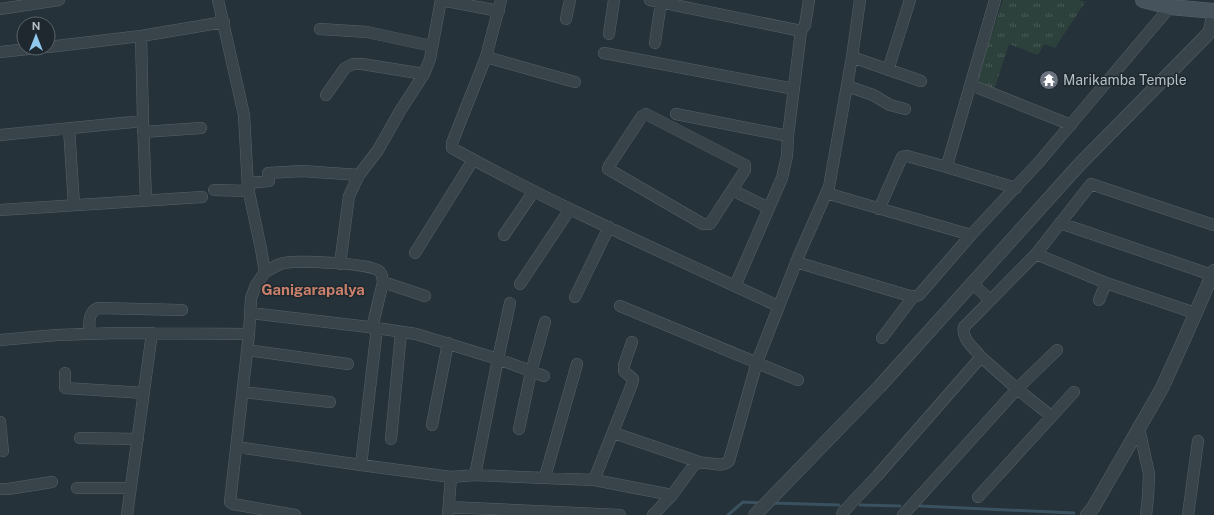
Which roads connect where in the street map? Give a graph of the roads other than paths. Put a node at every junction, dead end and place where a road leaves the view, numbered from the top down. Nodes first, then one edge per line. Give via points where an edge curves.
1 (59, 0) edge
2 (218, 0) edge
3 (441, 0) edge
4 (570, 0) edge
5 (614, 0) edge
6 (809, 0) edge
7 (860, 0) edge
8 (910, 0) edge
9 (995, 0) edge
10 (1143, 0) edge
11 (655, 1) edge
12 (500, 6) edge
13 (1170, 7) junction
14 (0, 9) edge
15 (1214, 11) edge
16 (566, 19) dead end
17 (224, 22) junction
18 (320, 29) dead end
19 (801, 31) junction
20 (608, 34) dead end
21 (141, 36) junction
22 (655, 43) dead end
23 (56, 46) edge
24 (432, 46) junction
25 (16, 50) edge
26 (0, 52) edge
27 (604, 53) dead end
28 (486, 57) junction
29 (852, 57) junction
30 (888, 70) junction
31 (424, 74) junction
32 (921, 81) dead end
33 (575, 82) dead end
34 (971, 85) junction
35 (847, 86) junction
36 (794, 90) junction
37 (326, 95) dead end
38 (905, 108) dead end
39 (676, 114) dead end
40 (1071, 125) junction
41 (143, 126) junction
42 (69, 128) junction
43 (201, 128) dead end
44 (0, 135) edge
45 (788, 136) junction
46 (473, 160) junction
47 (943, 166) junction
48 (359, 175) junction
49 (248, 188) junction
50 (1016, 188) junction
51 (214, 190) dead end
52 (732, 190) junction
53 (534, 191) junction
54 (826, 193) junction
55 (202, 197) dead end
56 (146, 200) junction
57 (74, 205) junction
58 (769, 208) junction
59 (570, 209) junction
60 (879, 209) junction
61 (0, 210) edge
62 (1060, 223) junction
63 (1214, 225) edge
64 (609, 227) junction
65 (504, 235) dead end
66 (971, 235) junction
67 (415, 254) dead end
68 (1036, 254) junction
69 (796, 262) junction
70 (340, 264) junction
71 (265, 272) junction
72 (1213, 273) edge
73 (383, 282) junction
74 (972, 283) junction
75 (1106, 283) junction
76 (520, 284) dead end
77 (734, 286) junction
78 (425, 296) dead end
79 (575, 297) dead end
80 (913, 297) junction
81 (990, 300) junction
82 (1099, 300) dead end
83 (510, 303) dead end
84 (620, 306) dead end
85 (778, 306) junction
86 (182, 310) dead end
87 (251, 313) junction
88 (1195, 313) junction
89 (545, 322) dead end
90 (374, 328) junction
91 (402, 332) junction
92 (152, 333) junction
93 (89, 334) junction
94 (249, 334) junction
95 (882, 338) dead end
96 (0, 340) edge
97 (632, 342) dead end
98 (448, 343) junction
99 (247, 350) junction
100 (1057, 350) dead end
101 (980, 356) junction
102 (498, 359) junction
103 (757, 362) junction
104 (348, 364) dead end
105 (577, 364) dead end
106 (531, 372) junction
107 (64, 373) dead end
108 (544, 376) dead end
109 (798, 380) dead end
110 (1017, 389) junction
111 (243, 392) junction
112 (1074, 392) dead end
113 (144, 393) junction
114 (330, 402) dead end
115 (1051, 416) junction
116 (0, 422) edge
117 (432, 425) dead end
118 (1139, 428) junction
119 (519, 429) dead end
120 (614, 433) junction
121 (80, 438) dead end
122 (138, 439) junction
123 (391, 440) dead end
124 (1198, 441) dead end
125 (237, 447) junction
126 (2, 451) dead end
127 (699, 462) junction
128 (361, 465) junction
129 (476, 475) junction
130 (451, 477) junction
131 (545, 477) junction
132 (594, 480) junction
133 (52, 482) dead end
134 (77, 488) dead end
135 (130, 488) junction
136 (0, 489) edge
137 (672, 495) junction
138 (978, 497) dead end
139 (763, 507) edge
140 (449, 511) edge
141 (127, 515) edge
142 (295, 515) edge
143 (620, 515) edge
144 (653, 515) edge
145 (842, 515) edge
146 (903, 515) edge
147 (1087, 515) edge
148 (1146, 515) edge
149 (1188, 515) edge

1 - 14 street
2 - 17 street
3 - 12 street
3 - 24 street
4 - 16 street
5 - 20 street
6 - 19 street via 805,25
7 - 29 street
8 - 30 street
9 - 34 street
10 - 13 main road
11 - 19 street
11 - 22 street
12 - 28 street
13 - 15 main road
13 - 40 street
15 - 74 street via 1207,35 1078,166
17 - 21 street
17 - 49 street via 244,115
18 - 24 street via 367,32
19 - 36 street
21 - 23 street
21 - 41 street
24 - 31 street
25 - 26 street
27 - 36 street
28 - 33 street
28 - 46 street via 452,143 452,148
29 - 30 street
29 - 35 street
30 - 32 street
31 - 37 street via 353,64 345,68
31 - 48 street via 378,150
34 - 40 street
34 - 47 street via 948,162
35 - 38 street via 867,92 890,105
35 - 54 street
36 - 45 street
39 - 45 street
40 - 50 street
41 - 42 street
41 - 43 street
41 - 56 street
42 - 44 street
42 - 57 street
45 - 58 street via 782,178
46 - 53 street
46 - 67 street
47 - 50 street
47 - 60 street via 907,156 902,157
48 - 49 street via 302,171 268,173 269,181
48 - 70 street via 349,196
49 - 51 street
49 - 71 street
50 - 66 street
52 - 52 street via 746,167 744,163 646,114 642,116 608,168 705,225 710,224
52 - 58 street
53 - 59 street
53 - 65 street
54 - 60 street
54 - 69 street
55 - 56 street
56 - 57 street
57 - 61 street
58 - 77 street
59 - 64 street
59 - 76 street
60 - 66 street
62 - 63 street via 1091,184
62 - 68 street
62 - 72 street
64 - 77 street
64 - 79 street
66 - 80 street via 919,295
68 - 75 street
68 - 81 street
69 - 80 street
69 - 85 street
70 - 71 street via 284,263
70 - 73 street via 379,271
71 - 87 street via 251,298
72 - 88 street
73 - 78 street
73 - 90 street
74 - 81 street
74 - 139 street via 880,386
75 - 82 street
75 - 88 street
77 - 85 street
80 - 95 street
81 - 101 street via 963,331 964,337
83 - 102 street
84 - 103 street
85 - 103 street
86 - 93 street via 98,308 90,314
87 - 90 street
87 - 94 street
88 - 118 street via 1162,388
89 - 106 street
90 - 91 street
90 - 128 street
91 - 98 street
91 - 123 street
92 - 93 street
92 - 94 street
92 - 113 street
93 - 96 street
94 - 99 street
97 - 120 street via 624,371 633,379
98 - 102 street
98 - 117 street
99 - 104 street
99 - 111 street
100 - 110 street
101 - 110 street
101 - 145 street
102 - 106 street
102 - 129 street
103 - 109 street
103 - 127 street via 729,461 722,465
105 - 131 street
106 - 108 street
106 - 119 street
107 - 113 street via 65,388
110 - 115 street
110 - 146 street
111 - 114 street
111 - 125 street
112 - 115 street
113 - 122 street
115 - 138 street
116 - 126 street
118 - 147 street
118 - 148 street via 1149,474
120 - 127 street
120 - 132 street
121 - 122 street
122 - 135 street
124 - 149 street
125 - 128 street
125 - 142 street via 230,502
127 - 137 street via 694,464
128 - 130 street
129 - 130 street
129 - 131 street
130 - 140 street
131 - 132 street
132 - 137 street
133 - 136 street
134 - 135 street
135 - 141 street
137 - 144 street
140 - 143 street

